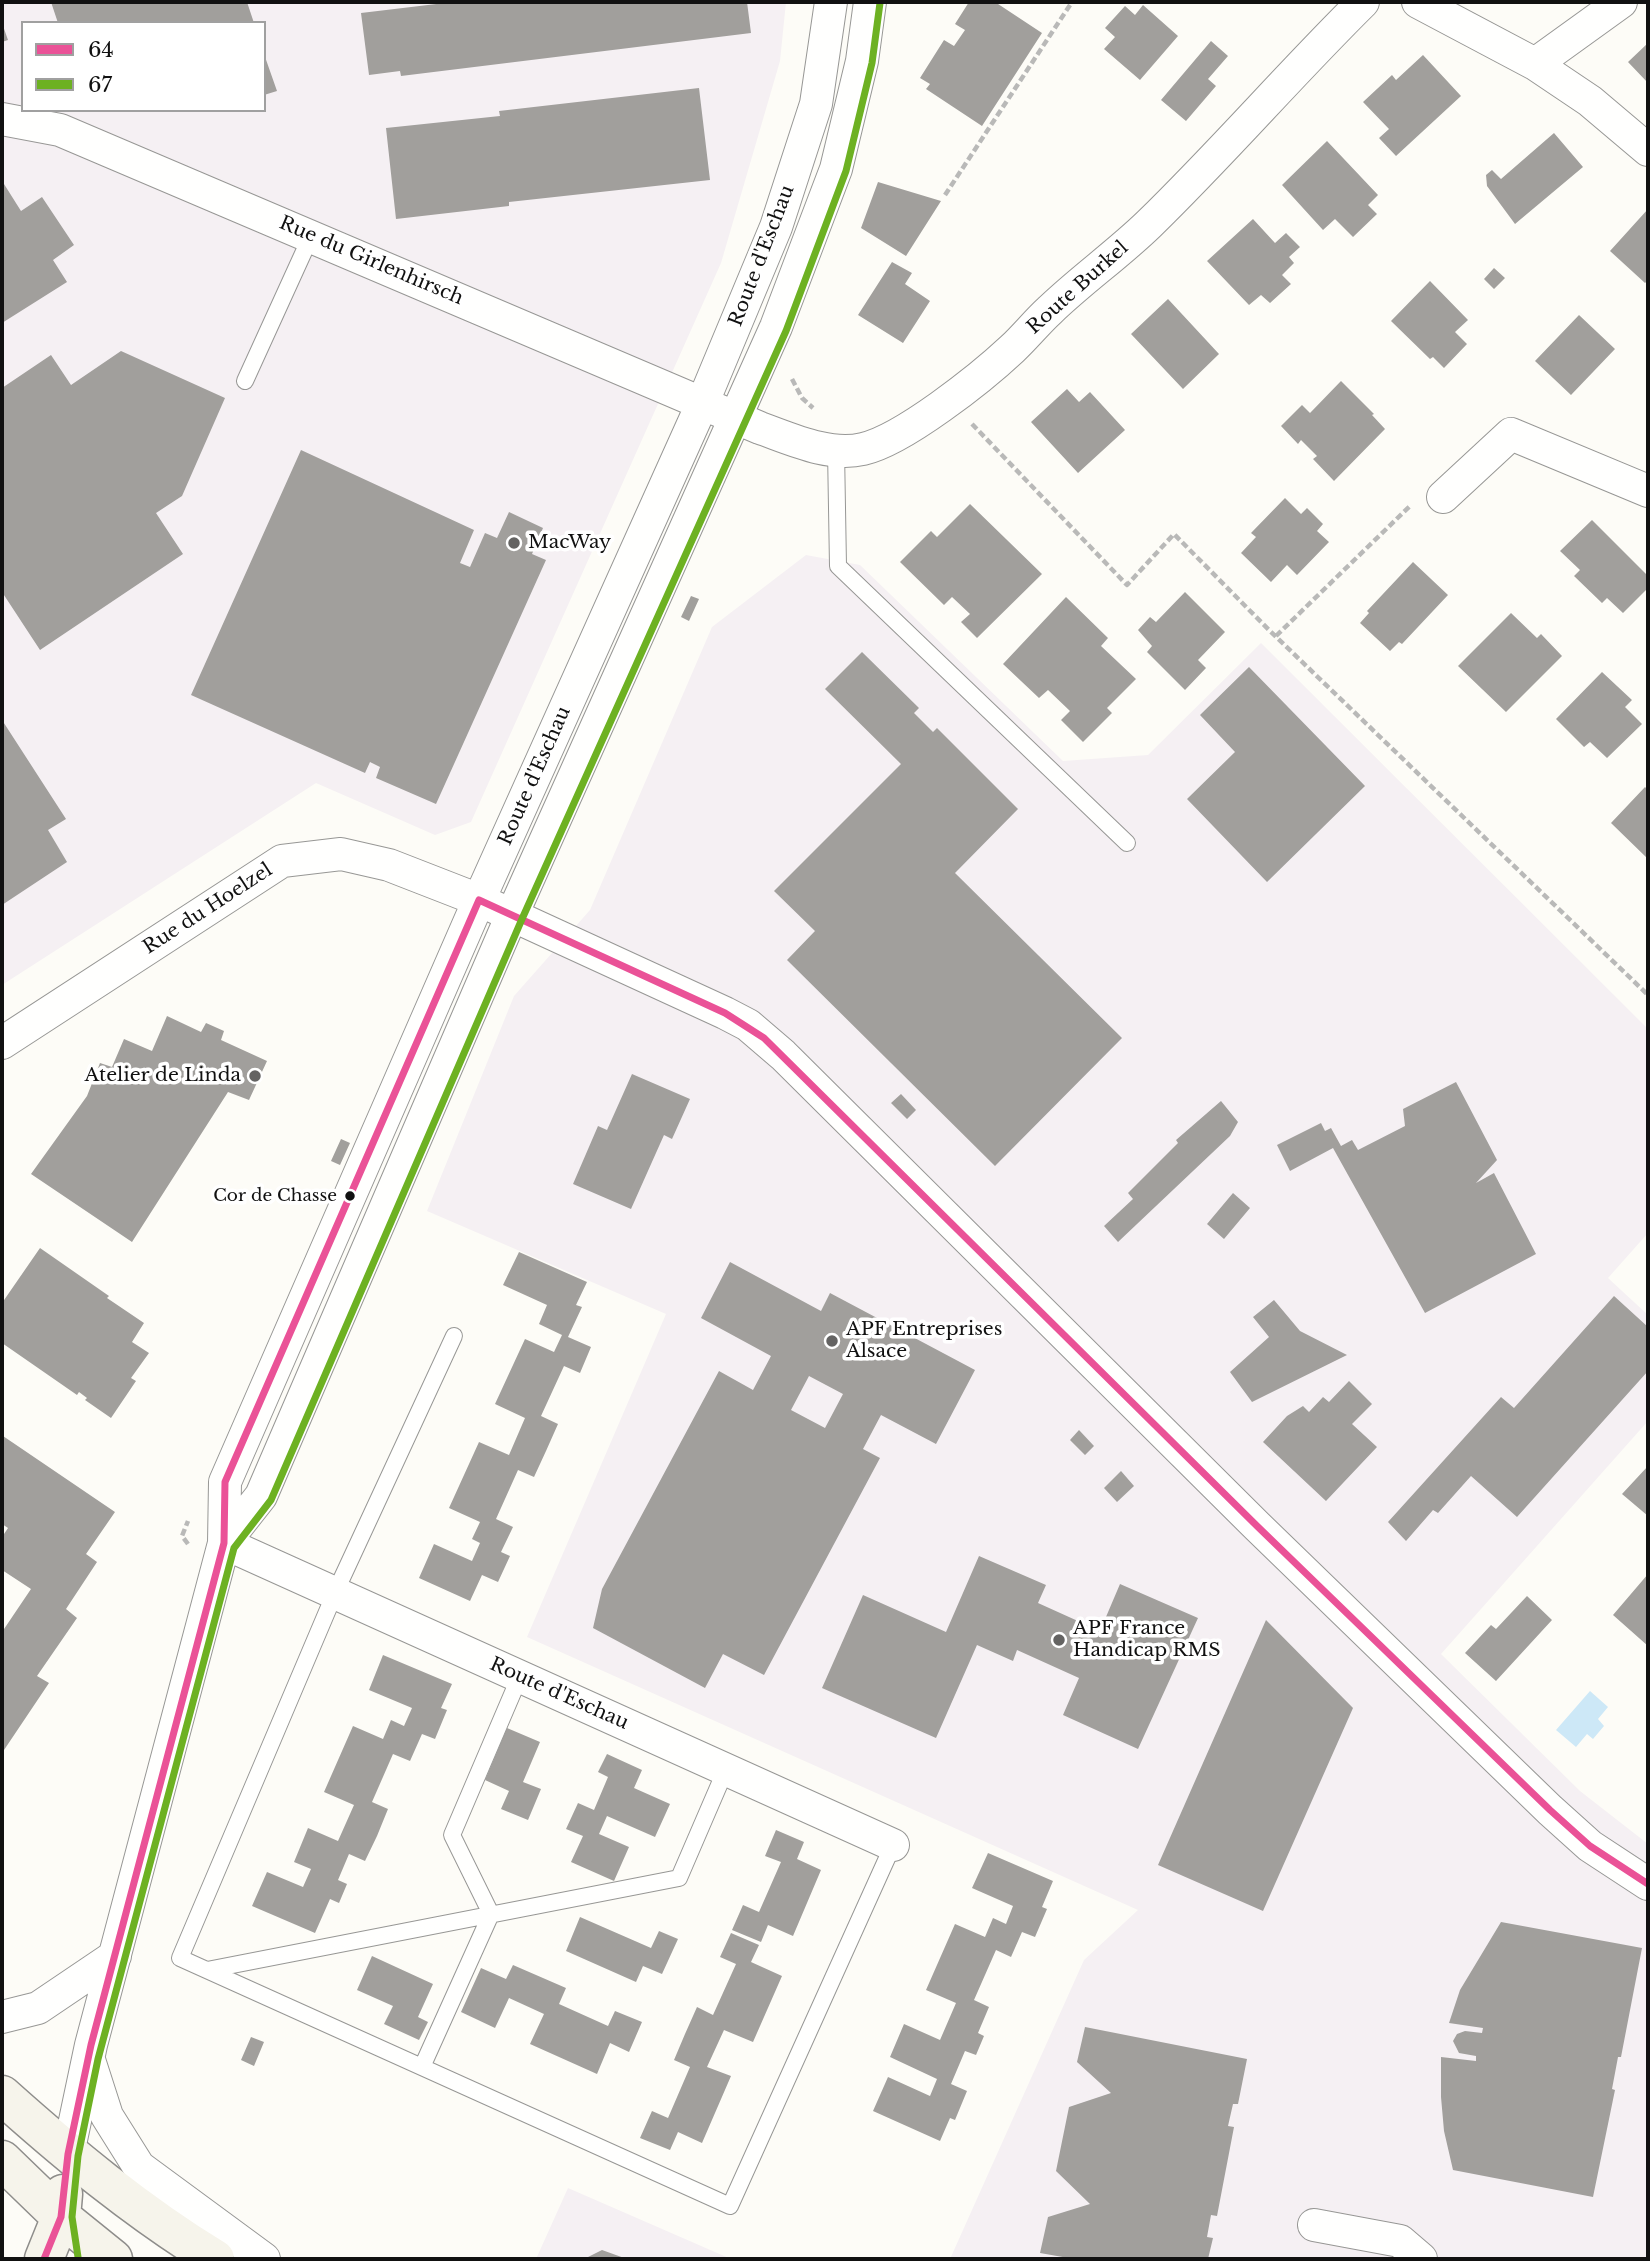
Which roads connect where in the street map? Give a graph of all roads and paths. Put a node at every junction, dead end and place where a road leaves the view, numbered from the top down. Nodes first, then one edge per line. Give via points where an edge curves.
1 (831, 2) edge
2 (870, 2) edge
3 (1072, 2) edge
4 (1363, 2) edge
5 (1418, 2) edge
6 (1621, 2) edge
7 (1535, 64) junction
8 (2, 119) edge
9 (1648, 150) edge
10 (945, 195) dead end
11 (311, 236) junction
12 (791, 377) dead end
13 (246, 381) dead end
14 (704, 402) junction
15 (821, 414) dead end
16 (963, 415) dead end
17 (736, 416) junction
18 (836, 450) junction
19 (1648, 491) edge
20 (1444, 497) joint
21 (1276, 636) junction
22 (1127, 843) dead end
23 (479, 900) junction
24 (512, 915) junction
25 (1648, 995) edge
26 (2, 1043) edge
27 (454, 1336) dead end
28 (224, 1543) junction
29 (335, 1593) junction
30 (520, 1676) junction
31 (726, 1769) junction
32 (893, 1845) joint
33 (1648, 1884) edge
34 (491, 1914) junction
35 (115, 1956) junction
36 (206, 1970) junction
37 (2, 2017) edge
38 (88, 2057) junction
39 (422, 2067) junction
40 (2, 2095) edge
41 (68, 2154) junction
42 (2, 2160) edge
43 (61, 2217) junction
44 (1314, 2225) dead end
45 (44, 2259) edge
46 (68, 2259) edge
47 (113, 2259) edge
48 (215, 2259) edge
49 (264, 2259) edge
50 (1421, 2259) edge

1 - 14 street, Route d'Eschau via 812,117 776,228
2 - 17 street, Route d'Eschau via 862,61 836,169 776,327
3 - 10 path
4 - 18 street, Route Burkel via 1180,194 1050,309 1010,351 951,398 883,442 857,450
5 - 7 street
6 - 7 street
7 - 9 street via 1590,101
8 - 11 street, Rue du Girlenhirsch via 60,130
11 - 13 lane
11 - 14 street, Rue du Girlenhirsch
12 - 15 path via 802,398
14 - 17 street, Rue du Girlenhirsch
14 - 23 street, Route d'Eschau
16 - 21 path via 1127,585 1174,534
17 - 18 street, Route Burkel via 792,440
17 - 24 street, Route d'Eschau
18 - 22 lane via 838,566
19 - 20 street via 1511,434
20 - 21 path via 1413,502
21 - 25 path
23 - 24 street, Rue du Hoelzel
23 - 26 street, Rue du Hoelzel via 388,865 341,854 282,861
23 - 28 street, Route d'Eschau via 225,1482
24 - 28 street, Route d'Eschau via 261,1496
24 - 33 street, Rue du Hoelzel via 725,1013 764,1038 1550,1810 1590,1846
27 - 29 lane
28 - 29 street, Route d'Eschau
28 - 35 street, Route d'Eschau
29 - 30 street, Route d'Eschau
29 - 36 lane via 180,1958
30 - 31 street, Route d'Eschau
30 - 34 lane via 452,1835
31 - 32 street, Route d'Eschau
31 - 34 lane via 679,1878
32 - 39 lane via 730,2206
34 - 36 lane
34 - 39 lane
35 - 37 street via 38,2008
35 - 38 street, Route d'Eschau
36 - 39 lane
38 - 41 street, Route d'Eschau
38 - 49 street via 107,2116 139,2167
40 - 41 street
41 - 43 street, Route d'Eschau
41 - 48 street
42 - 43 street
43 - 45 street, Route d'Eschau
43 - 46 street, Route d'Eschau
43 - 47 street
44 - 50 street via 1400,2241

